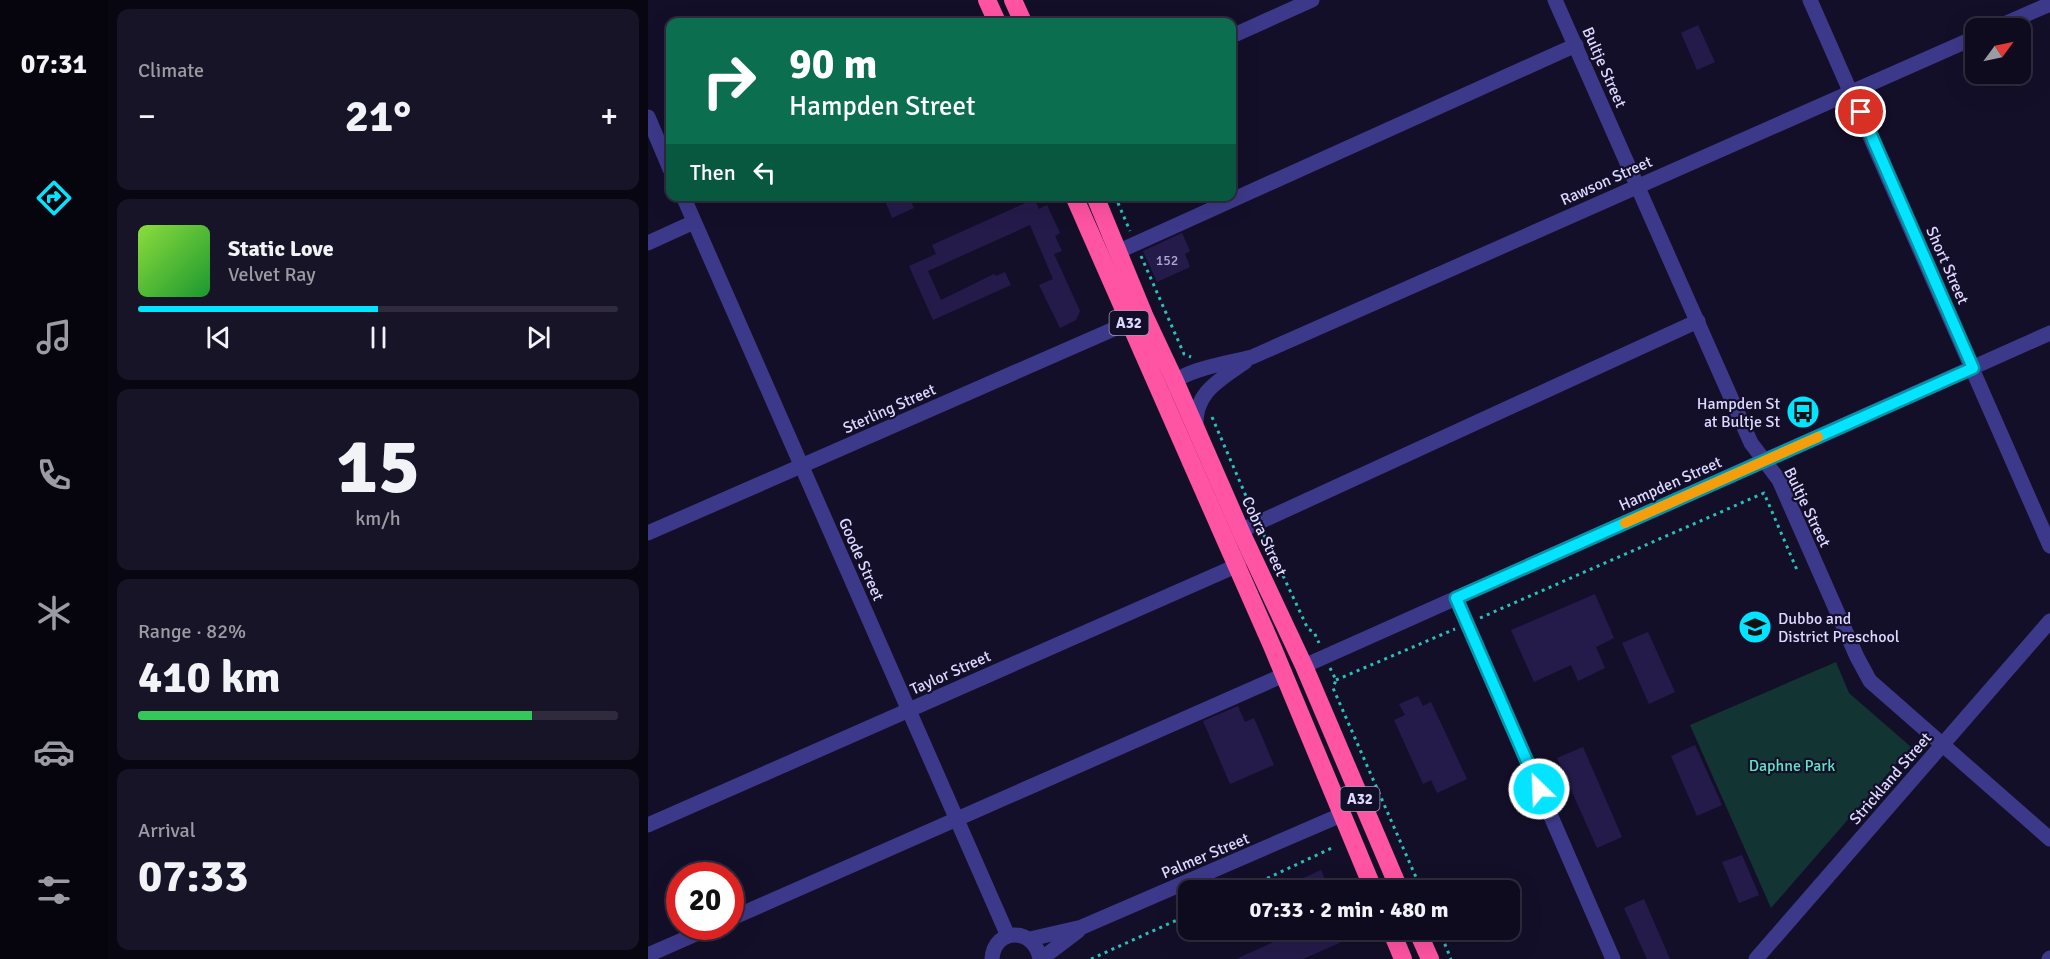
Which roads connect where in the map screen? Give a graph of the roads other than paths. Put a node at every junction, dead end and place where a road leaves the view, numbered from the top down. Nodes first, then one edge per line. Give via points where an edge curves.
1 (987, 0) edge
2 (1013, 0) edge
3 (1312, 0) edge
4 (1555, 0) edge
5 (1810, 0) edge
6 (2050, 4) edge
7 (995, 18) edge
8 (1021, 18) edge
9 (2018, 18) edge
10 (1236, 34) edge
11 (1965, 42) edge
12 (1576, 45) junction
13 (1851, 91) junction
14 (648, 117) edge
15 (666, 160) edge
16 (1638, 186) junction
17 (1236, 198) edge
18 (685, 201) edge
19 (1077, 201) edge
20 (1097, 201) edge
21 (1230, 201) edge
22 (694, 222) junction
23 (648, 243) edge
24 (1117, 252) junction
25 (1136, 319) junction
26 (1698, 321) junction
27 (2050, 333) edge
28 (1252, 357) junction
29 (1973, 368) junction
30 (1175, 381) junction
31 (1196, 431) junction
32 (1185, 448) junction
33 (1764, 461) junction
34 (801, 466) junction
35 (1241, 532) junction
36 (648, 533) edge
37 (2050, 546) edge
38 (1236, 566) junction
39 (1456, 598) junction
40 (2050, 621) edge
41 (1272, 646) junction
42 (1304, 666) junction
43 (1284, 675) junction
44 (910, 710) junction
45 (1942, 745) junction
46 (1340, 754) junction
47 (1328, 778) junction
48 (1341, 815) junction
49 (958, 819) junction
50 (648, 825) edge
51 (2050, 839) edge
52 (1369, 880) edge
53 (1395, 880) edge
54 (744, 913) edge
55 (1083, 927) junction
56 (1008, 936) junction
57 (1030, 939) junction
58 (682, 940) edge
59 (1394, 940) edge
60 (1421, 940) edge
61 (648, 955) edge
62 (990, 957) edge
63 (1040, 959) edge
64 (1403, 959) edge
65 (1430, 959) edge
66 (1613, 959) edge
67 (1756, 959) edge

1 - 7 highway
2 - 8 highway
3 - 10 street
4 - 12 street, Bultje Street
5 - 13 street, Short Street
6 - 9 street
11 - 13 street, Rawson Street
12 - 16 street, Bultje Street
12 - 17 street
13 - 16 street, Rawson Street
13 - 29 street, Short Street
14 - 15 street
16 - 26 street, Bultje Street
16 - 28 street, Rawson Street
18 - 22 street, Goode Street
19 - 25 highway, Cobra Street / A32
20 - 24 highway, Cobra Street / A32
21 - 24 street
22 - 23 street
22 - 34 street, Goode Street
24 - 25 highway, Cobra Street / A32
25 - 30 highway, Cobra Street / A32
25 - 32 highway, Cobra Street / A32
25 - 34 street, Sterling Street
26 - 33 street, Bultje Street via 1751,443
26 - 35 street
27 - 29 street, Hampden Street
28 - 30 street, Rawson Street via 1197,371
28 - 31 street, Rawson Street via 1200,398
29 - 33 street, Hampden Street
29 - 37 street, Short Street
30 - 31 highway, Cobra Street / A32
30 - 32 street via 1168,394
31 - 35 highway, Cobra Street / A32
32 - 38 highway, Cobra Street / A32
33 - 39 street, Hampden Street
33 - 45 street, Bultje Street via 1779,482 1870,681
34 - 36 street, Sterling Street
34 - 44 street, Goode Street
35 - 38 street via 1243,554
35 - 42 highway, Cobra Street / A32
38 - 41 highway, Cobra Street / A32
38 - 44 street, Taylor Street
39 - 42 street, Hampden Street
39 - 66 street
40 - 45 street, Strickland Street
41 - 42 highway via 1285,661
41 - 43 highway, Cobra Street / A32
42 - 46 highway, Cobra Street / A32
42 - 47 highway via 1297,685
43 - 47 highway, Cobra Street / A32
43 - 49 street
44 - 49 street, Goode Street
44 - 50 street, Taylor Street
45 - 51 street, Bultje Street
45 - 67 street, Strickland Street
46 - 48 highway via 1351,793
46 - 53 highway, Cobra Street / A32
47 - 48 highway, Cobra Street / A32
48 - 52 highway, Cobra Street / A32
48 - 55 street, Palmer Street
49 - 54 street
49 - 56 street, Goode Street
55 - 57 street, Palmer Street
55 - 63 street, Palmer Street
56 - 57 street
56 - 62 street via 996,945
57 - 63 street
58 - 61 street
59 - 64 highway
60 - 65 highway

